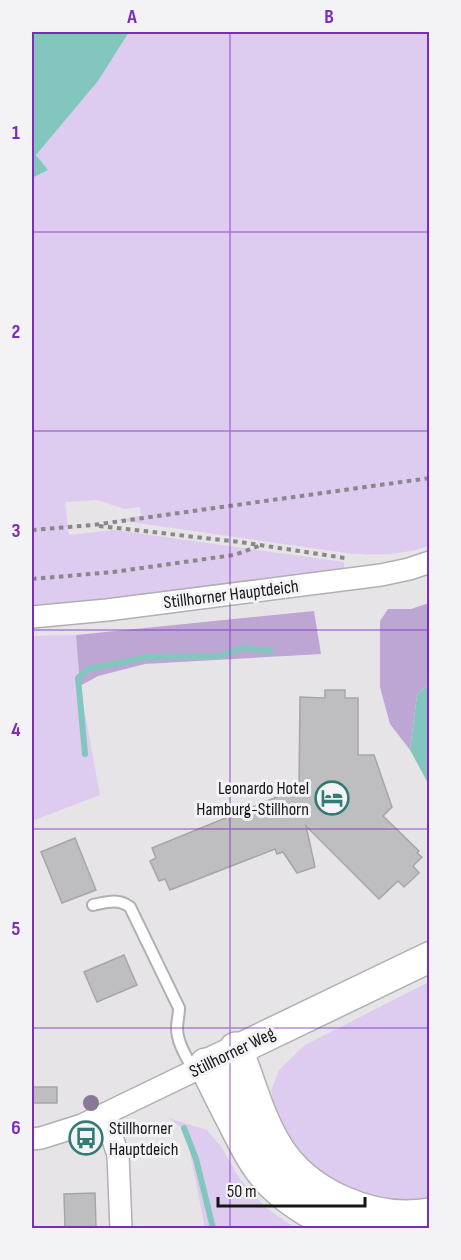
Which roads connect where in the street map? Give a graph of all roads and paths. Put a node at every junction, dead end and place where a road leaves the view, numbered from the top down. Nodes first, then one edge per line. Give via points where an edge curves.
1 (429, 478) edge
2 (93, 525) junction
3 (32, 530) edge
4 (260, 545) junction
5 (429, 562) edge
6 (381, 575) junction
7 (32, 579) edge
8 (32, 616) edge
9 (93, 905) dead end
10 (429, 957) edge
11 (236, 1049) junction
12 (200, 1068) junction
13 (105, 1115) junction
14 (32, 1139) edge
15 (429, 1215) edge
16 (121, 1228) edge
17 (342, 1228) edge

1 - 2 path
2 - 3 path
2 - 4 path
4 - 6 path via 374,564
4 - 7 path via 234,555
5 - 6 street, Stillhorner Hauptdeich
6 - 8 street, Stillhorner Hauptdeich
9 - 12 lane via 110,901 129,907 178,1008 178,1039
10 - 11 main road, Stillhorner Weg
11 - 12 main road, Stillhorner Weg
11 - 15 highway via 275,1146 305,1180 338,1202 363,1211 391,1216
12 - 13 street, Stillhorner Weg
12 - 17 highway via 248,1149 275,1185 314,1214
13 - 14 street, Stillhorner Weg
13 - 16 street via 118,1155

